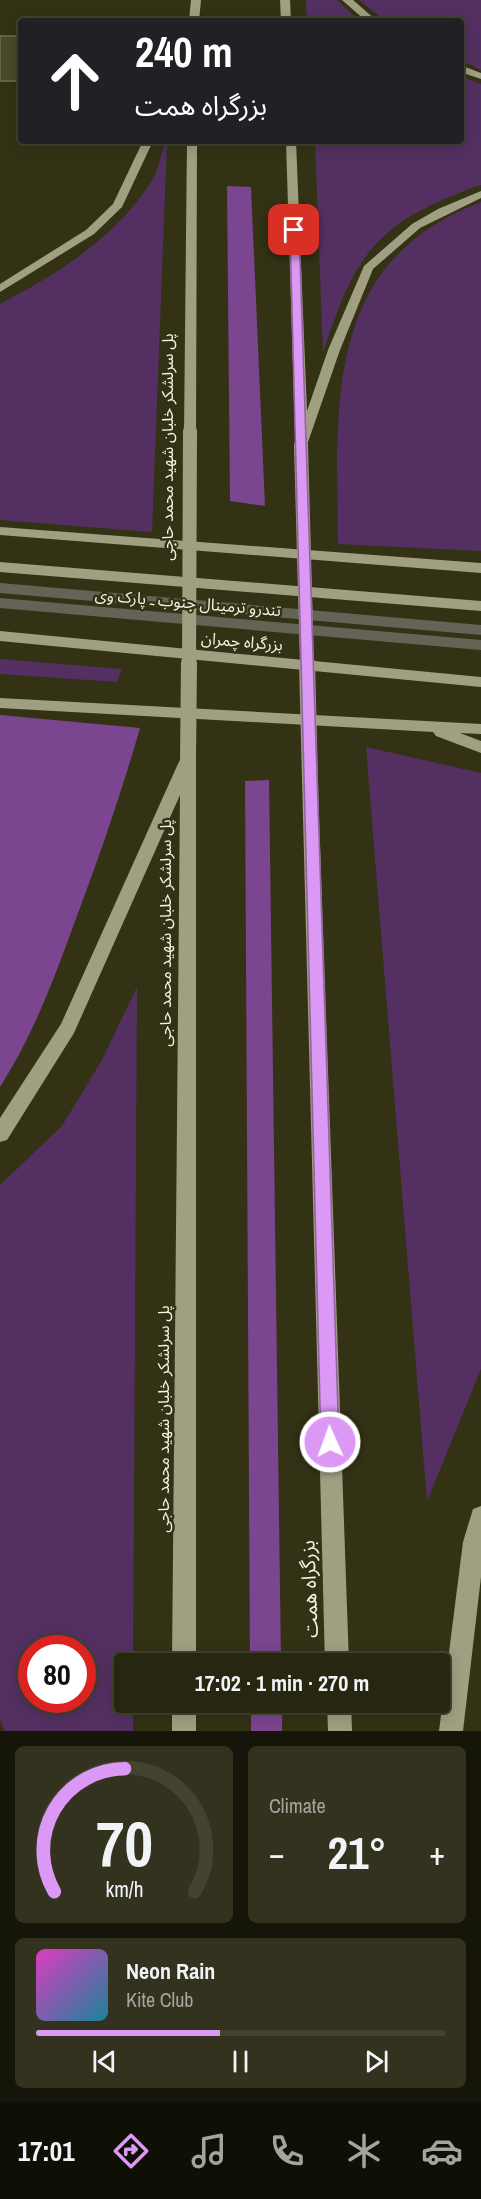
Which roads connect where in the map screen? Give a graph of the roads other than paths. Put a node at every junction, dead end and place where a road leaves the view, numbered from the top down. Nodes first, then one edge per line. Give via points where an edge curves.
1 (196, 0) edge
2 (285, 0) edge
3 (347, 0) edge
4 (194, 18) edge
5 (286, 18) edge
6 (368, 18) edge
7 (464, 70) edge
8 (481, 76) edge
9 (147, 144) edge
10 (192, 144) edge
11 (291, 144) edge
12 (481, 194) edge
13 (0, 289) edge
14 (301, 444) junction
15 (0, 531) edge
16 (0, 567) edge
17 (481, 568) edge
18 (0, 588) edge
19 (0, 603) edge
20 (481, 606) edge
21 (481, 630) edge
22 (0, 636) edge
23 (481, 645) edge
24 (481, 682) edge
25 (0, 703) edge
26 (426, 726) junction
27 (481, 729) edge
28 (481, 747) edge
29 (188, 760) junction
30 (0, 1134) edge
31 (481, 1517) edge
32 (184, 1653) edge
33 (337, 1653) edge
34 (184, 1713) edge
35 (339, 1713) edge
36 (184, 1731) edge
37 (340, 1731) edge
38 (452, 1731) edge

1 - 4 highway
2 - 5 highway
3 - 6 highway
7 - 8 highway
9 - 13 highway via 118,205 90,232
10 - 29 highway, پل سرلشکر خلبان شهید محمد حاجی, bridge
11 - 14 highway
12 - 14 highway via 416,226 368,268 348,312
14 - 33 highway, بزرگراه همت, bridge
15 - 17 highway
16 - 20 highway
18 - 21 lane
19 - 23 lane, تندرو ترمینال جنوب ـ پارک وی
22 - 24 highway, بزرگراه چمران
25 - 26 highway
26 - 27 highway
26 - 28 highway
29 - 30 highway via 68,1028
29 - 32 highway, پل سرلشکر خلبان شهید محمد حاجی
31 - 38 highway via 474,1542
34 - 36 highway
35 - 37 highway

